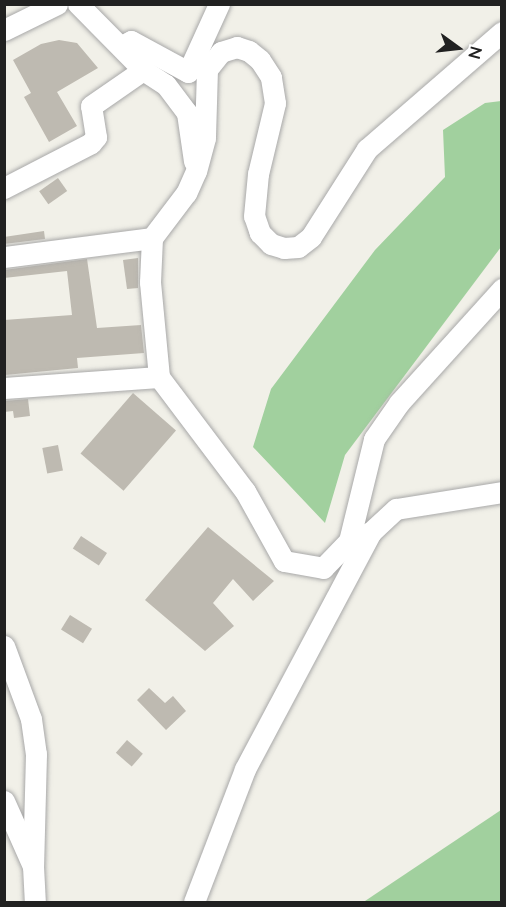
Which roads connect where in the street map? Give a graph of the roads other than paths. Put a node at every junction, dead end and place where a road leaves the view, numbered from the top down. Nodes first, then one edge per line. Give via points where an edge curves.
1 (57, 4) edge
2 (78, 4) edge
3 (219, 4) edge
4 (4, 30) edge
5 (501, 32) edge
6 (122, 46) junction
7 (143, 70) junction
8 (196, 171) junction
9 (4, 188) edge
10 (152, 238) junction
11 (4, 257) edge
12 (501, 289) edge
13 (159, 377) junction
14 (4, 388) edge
15 (501, 492) edge
16 (371, 532) junction
17 (350, 541) junction
18 (4, 646) edge
19 (4, 801) edge
20 (33, 866) junction
21 (35, 903) edge
22 (194, 903) edge

1 - 4 street
2 - 6 street
3 - 6 street via 193,69 188,72 131,41
5 - 8 street via 367,149 311,237 298,247 271,244 260,233 254,216 258,174 274,103 271,77 249,51 237,48 221,52 207,69 205,138
6 - 7 street
7 - 8 street via 166,85 187,112
7 - 9 street via 91,106 96,137 91,143
8 - 10 street via 186,193
10 - 11 street
10 - 13 street via 150,282
12 - 17 street via 399,403 374,439
13 - 14 street
13 - 17 street via 245,491 284,561 323,568
15 - 16 street via 396,509
16 - 17 street
16 - 22 street via 245,769
18 - 20 street via 31,718 36,754
19 - 20 street
20 - 21 street

